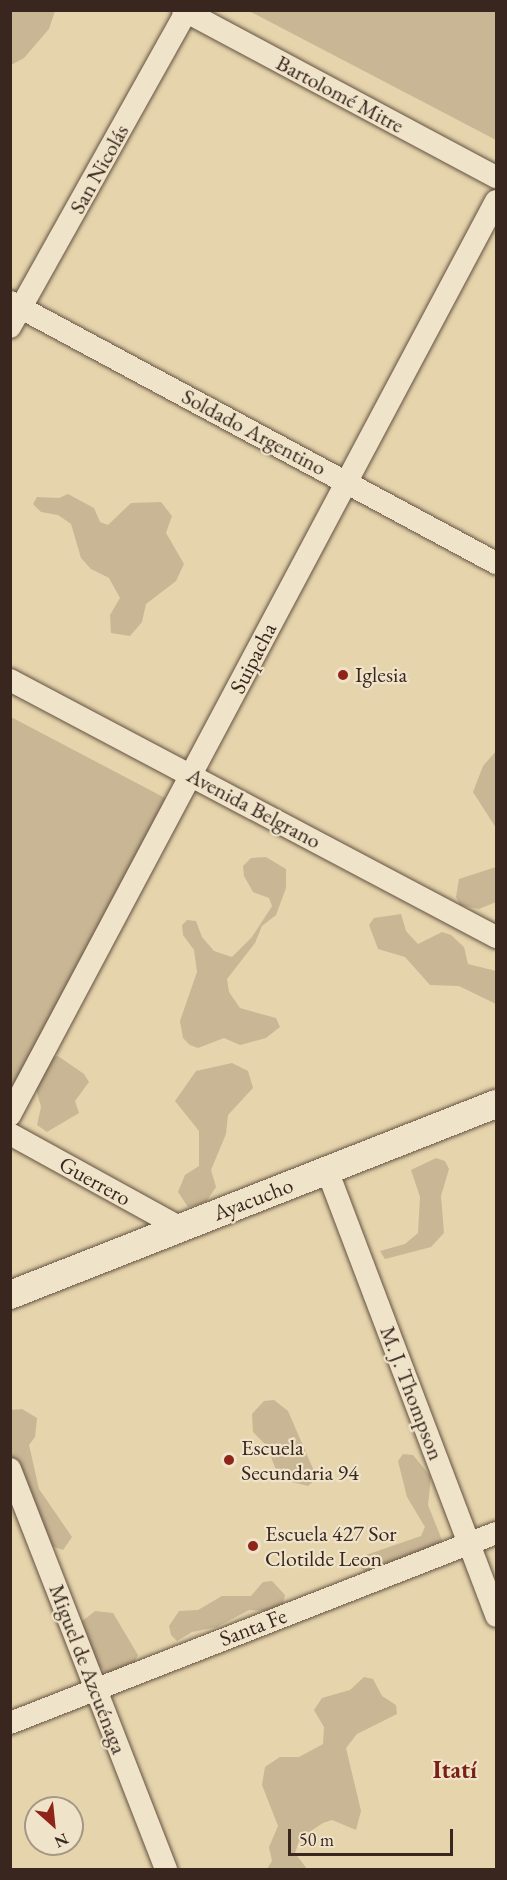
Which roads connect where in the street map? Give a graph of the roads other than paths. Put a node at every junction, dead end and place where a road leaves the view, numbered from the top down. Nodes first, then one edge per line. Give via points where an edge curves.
1 (185, 11) edge
2 (496, 177) edge
3 (496, 201) edge
4 (14, 312) edge
5 (344, 480) junction
6 (496, 563) edge
7 (10, 680) edge
8 (193, 776) junction
9 (496, 937) edge
10 (496, 1104) edge
11 (10, 1115) edge
12 (10, 1134) edge
13 (327, 1170) junction
14 (179, 1227) junction
15 (10, 1295) edge
16 (10, 1469) edge
17 (496, 1533) edge
18 (469, 1544) junction
19 (496, 1616) edge
20 (96, 1688) junction
21 (10, 1723) edge
22 (166, 1869) edge

1 - 2 street, Bartolomé Mitre
1 - 4 street, San Nicolás
3 - 5 street, Suipacha
4 - 5 street, Soldado Argentino
5 - 6 street, Soldado Argentino
5 - 8 street, Suipacha
7 - 8 street, Avenida Belgrano
8 - 9 street, Avenida Belgrano
8 - 11 street, Suipacha
10 - 13 street, Ayacucho
12 - 14 street, Guerrero
13 - 14 street, Ayacucho
13 - 18 street, M. J. Thompson
14 - 15 street, Ayacucho
16 - 20 street, Miguel de Azcuénaga
17 - 18 street, Santa Fe
18 - 19 street, M. J. Thompson
18 - 20 street, Santa Fe
20 - 21 street, Santa Fe
20 - 22 street, Miguel de Azcuénaga

